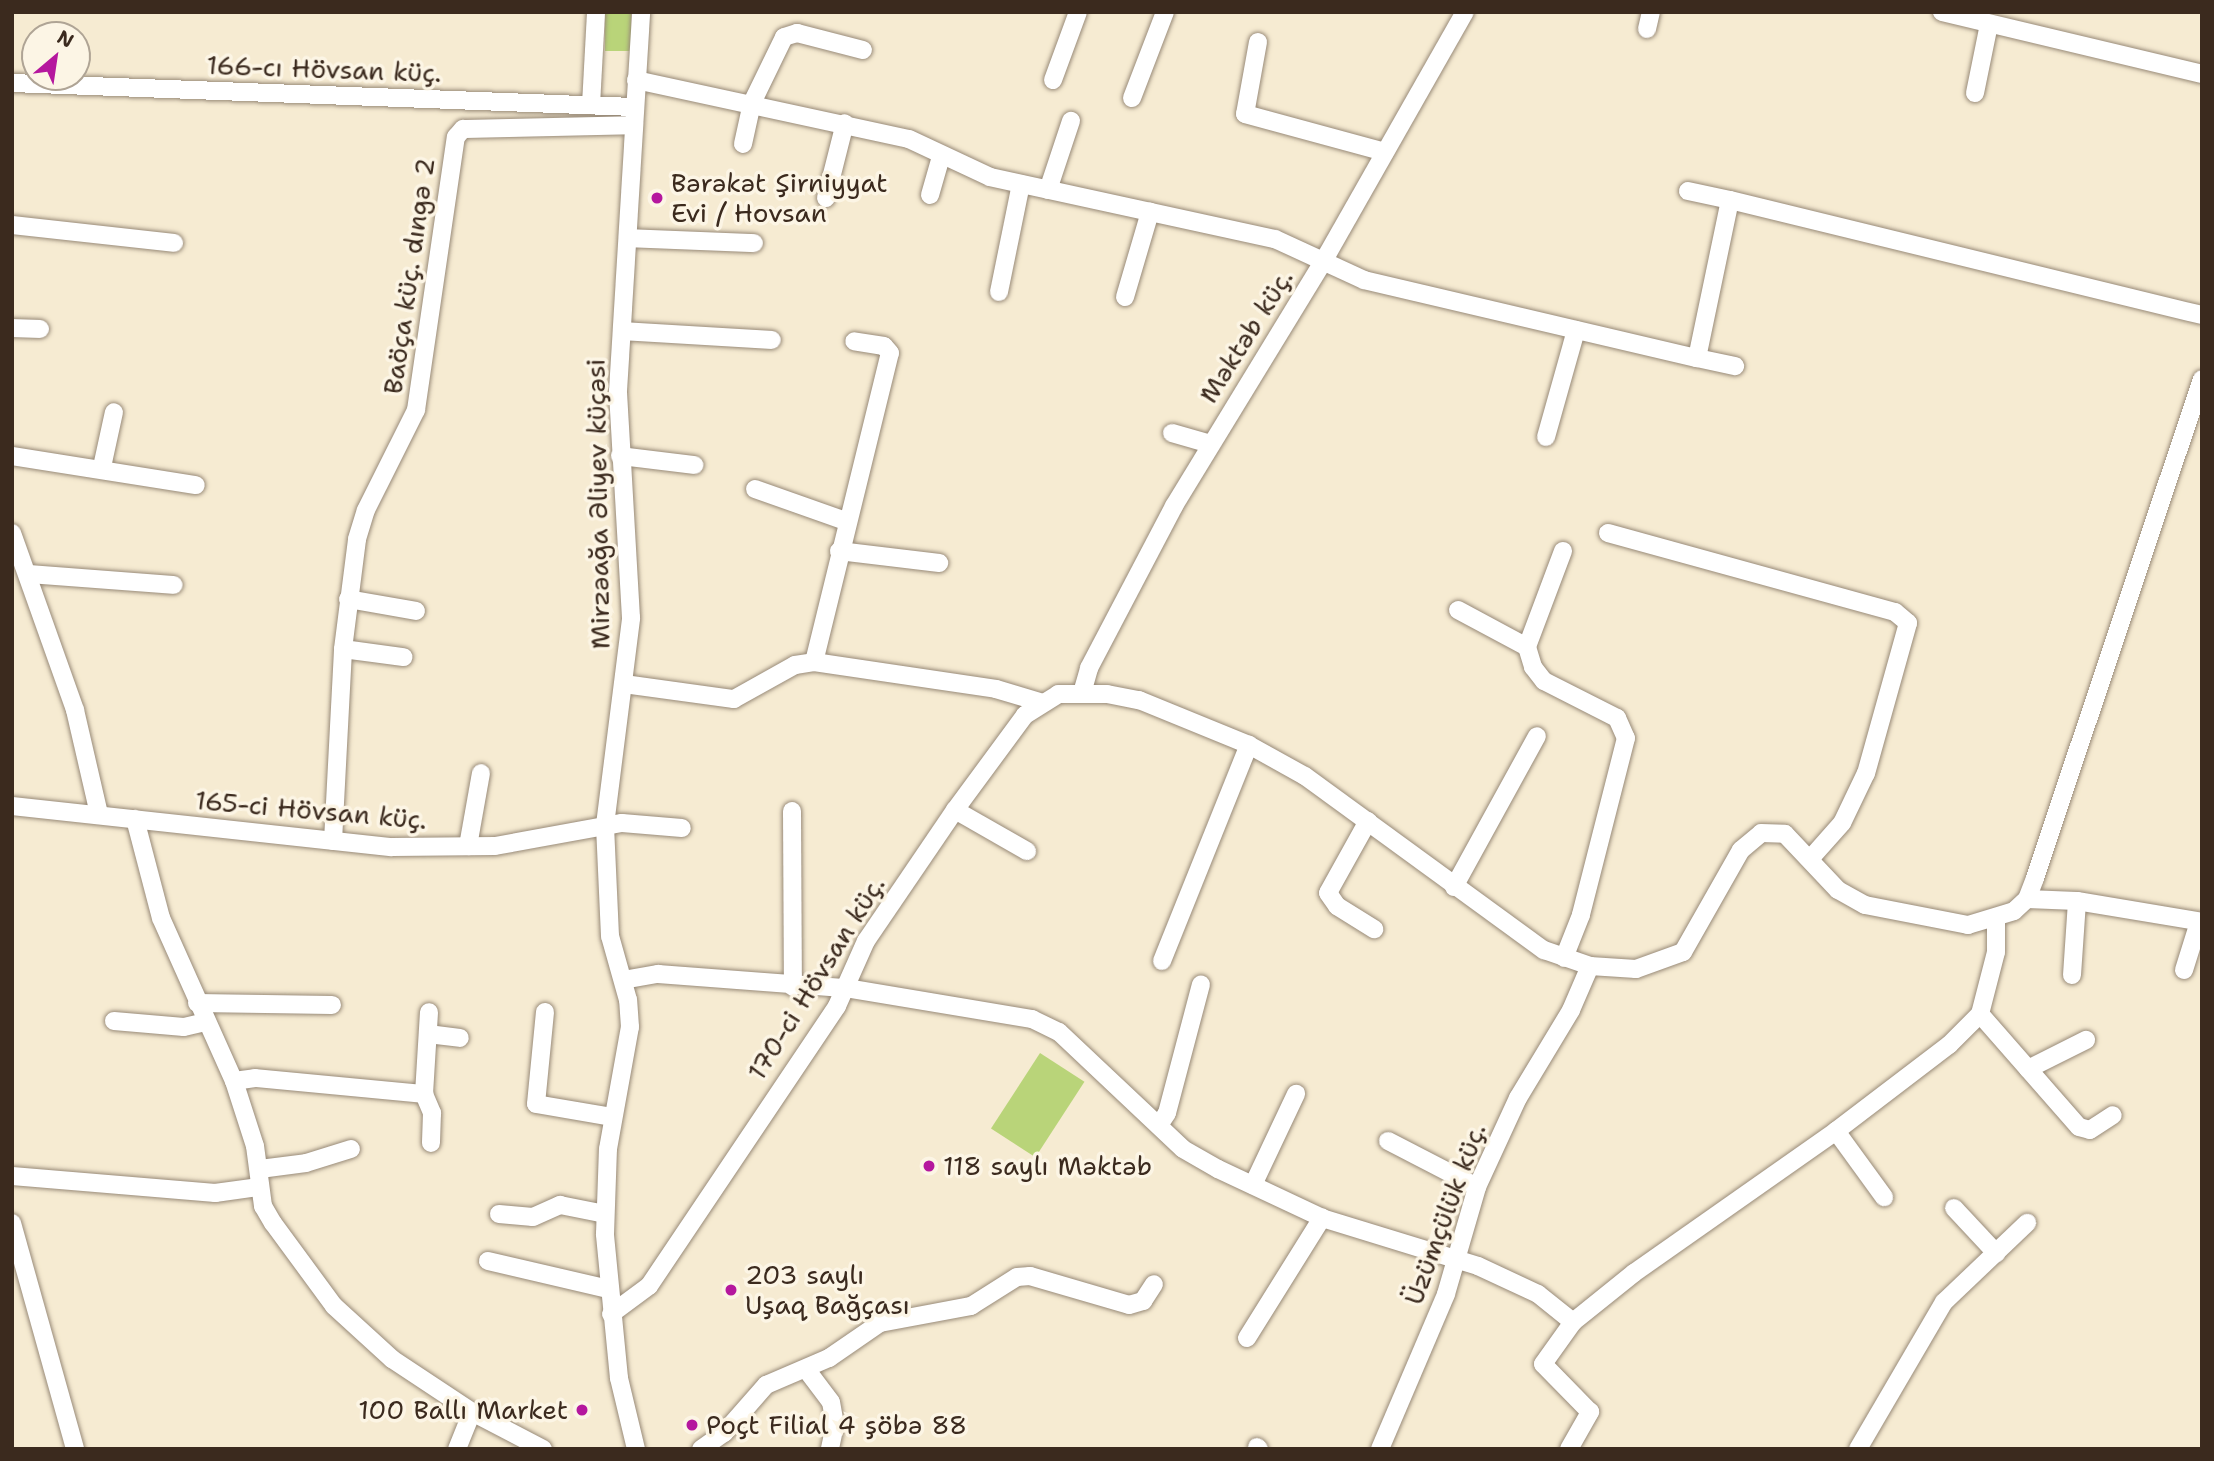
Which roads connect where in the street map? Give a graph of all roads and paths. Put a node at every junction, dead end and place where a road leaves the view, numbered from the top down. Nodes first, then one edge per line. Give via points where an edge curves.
1 (596, 12) edge
2 (641, 12) edge
3 (1078, 12) edge
4 (1165, 12) edge
5 (1465, 12) edge
6 (1942, 12) edge
7 (1990, 24) junction
8 (1258, 42) dead end
9 (863, 50) dead end
10 (2202, 74) edge
11 (636, 80) junction
12 (1053, 80) dead end
13 (12, 83) edge
14 (1975, 93) dead end
15 (1132, 98) dead end
16 (752, 103) junction
17 (591, 105) junction
18 (633, 116) junction
19 (1071, 121) dead end
20 (845, 123) junction
21 (743, 144) dead end
22 (1385, 152) junction
23 (941, 157) junction
24 (1021, 184) junction
25 (1048, 190) junction
26 (1689, 191) dead end
27 (930, 195) dead end
28 (826, 198) dead end
29 (1730, 200) junction
30 (1150, 212) junction
31 (12, 225) edge
32 (628, 238) junction
33 (174, 243) dead end
34 (754, 243) dead end
35 (1324, 260) junction
36 (999, 292) dead end
37 (1125, 298) dead end
38 (2202, 315) edge
39 (12, 328) edge
40 (40, 329) dead end
41 (1576, 330) junction
42 (622, 331) junction
43 (772, 340) dead end
44 (854, 341) dead end
45 (1697, 358) junction
46 (1735, 366) dead end
47 (2202, 379) edge
48 (114, 412) dead end
49 (1172, 433) dead end
50 (1546, 437) dead end
51 (1210, 444) junction
52 (12, 456) edge
53 (620, 456) junction
54 (694, 465) dead end
55 (102, 467) junction
56 (196, 485) dead end
57 (755, 489) dead end
58 (846, 521) junction
59 (12, 533) edge
60 (1608, 534) dead end
61 (839, 551) junction
62 (1563, 551) dead end
63 (939, 563) dead end
64 (28, 574) junction
65 (174, 585) dead end
66 (348, 599) junction
67 (1458, 610) dead end
68 (416, 611) dead end
69 (1527, 647) junction
70 (343, 649) junction
71 (403, 657) dead end
72 (814, 662) junction
73 (624, 684) junction
74 (1082, 693) junction
75 (1040, 702) junction
76 (1537, 736) dead end
77 (1249, 745) junction
78 (481, 773) dead end
79 (12, 806) edge
80 (792, 810) dead end
81 (955, 810) junction
82 (99, 814) junction
83 (135, 819) junction
84 (1367, 821) junction
85 (605, 825) junction
86 (682, 828) dead end
87 (333, 841) junction
88 (468, 846) junction
89 (1027, 850) dead end
90 (1810, 859) junction
91 (1454, 887) junction
92 (2027, 899) junction
93 (2077, 901) junction
94 (1996, 920) junction
95 (2200, 922) edge
96 (1374, 929) dead end
97 (1564, 958) junction
98 (1162, 961) dead end
99 (1590, 966) junction
100 (2183, 970) dead end
101 (2072, 975) dead end
102 (623, 980) junction
103 (1201, 984) dead end
104 (793, 987) junction
105 (846, 988) junction
106 (197, 1003) junction
107 (332, 1005) dead end
108 (429, 1012) dead end
109 (545, 1012) dead end
110 (1980, 1014) junction
111 (114, 1021) dead end
112 (205, 1022) junction
113 (428, 1034) junction
114 (460, 1038) dead end
115 (2086, 1040) dead end
116 (2028, 1069) junction
117 (234, 1081) junction
118 (424, 1094) junction
119 (1296, 1094) dead end
120 (2113, 1115) dead end
121 (613, 1117) junction
122 (1159, 1125) junction
123 (1836, 1131) junction
124 (1388, 1141) dead end
125 (431, 1143) dead end
126 (351, 1149) dead end
127 (12, 1176) edge
128 (259, 1178) junction
129 (1253, 1185) junction
130 (1477, 1187) junction
131 (1884, 1198) dead end
132 (1954, 1208) dead end
133 (499, 1214) dead end
134 (605, 1214) junction
135 (1322, 1218) junction
136 (12, 1223) edge
137 (2027, 1223) dead end
138 (1996, 1253) junction
139 (488, 1261) dead end
140 (1456, 1261) junction
141 (1154, 1284) dead end
142 (608, 1289) junction
143 (611, 1314) junction
144 (1573, 1322) junction
145 (1247, 1338) dead end
146 (806, 1369) junction
147 (472, 1412) junction
148 (75, 1449) edge
149 (457, 1449) edge
150 (543, 1449) edge
151 (636, 1449) edge
152 (701, 1449) edge
153 (830, 1449) edge
154 (1380, 1449) edge
155 (1569, 1449) edge
156 (1858, 1449) edge

1 - 17 street
2 - 11 street, Mirzəağa Əliyev küçəsi
3 - 12 street
4 - 15 street
5 - 22 street, Məktəb küç.
6 - 7 street
7 - 10 street
7 - 14 street
8 - 22 street via 1245,114
9 - 16 street via 790,33
11 - 16 street
11 - 18 street, Mirzəağa Əliyev küçəsi
13 - 17 street, 166-cı Hövsan küç.
16 - 20 street
16 - 21 street
17 - 18 street, 166-cı Hövsan küç.
18 - 32 street, Mirzəağa Əliyev küçəsi
18 - 66 street, Baöça küç. dıngə 2 via 463,129 456,137 416,410 366,510
19 - 25 street
20 - 23 street via 909,139
20 - 28 street
22 - 35 street, Məktəb küç.
23 - 24 street
23 - 27 street
24 - 25 street
24 - 36 street
25 - 30 street
26 - 29 street
29 - 38 street
29 - 45 street
30 - 35 street via 1275,239
30 - 37 street
31 - 33 street
32 - 34 street
32 - 42 street, Mirzəağa Əliyev küçəsi
35 - 41 street via 1364,280
35 - 51 street, Məktəb küç.
39 - 40 street
41 - 45 street
41 - 50 street
42 - 43 street
42 - 53 street, Mirzəağa Əliyev küçəsi
44 - 58 street via 884,346 890,353
45 - 46 street
47 - 92 street
48 - 55 street
49 - 51 street
51 - 74 street, Məktəb küç. via 1089,668
52 - 55 street
53 - 54 street
53 - 73 street, Mirzəağa Əliyev küçəsi via 631,593
55 - 56 street
57 - 58 street
58 - 61 street
59 - 64 street
60 - 90 street via 1895,612 1908,623 1866,773 1842,823
61 - 63 street
61 - 72 street
62 - 69 street
64 - 65 street
64 - 82 street via 75,710
66 - 68 street
66 - 70 street, Baöça küç. dıngə 2
67 - 69 street
69 - 97 street via 1536,675 1617,718 1626,738 1581,915
70 - 71 street
70 - 87 street, Baöça küç. dıngə 2
72 - 73 street via 795,665 734,699
72 - 75 street via 996,689
73 - 85 street, Mirzəağa Əliyev küçəsi
74 - 75 street via 1058,694
74 - 77 street via 1139,700
75 - 81 street, 170-ci Hövsan küç. via 1025,715
76 - 91 street
77 - 84 street via 1304,776
77 - 98 street
78 - 88 street
79 - 82 street, 165-ci Hövsan küç.
80 - 104 street
81 - 89 street
81 - 105 street, 170-ci Hövsan küç. via 866,941
82 - 83 street, 165-ci Hövsan küç.
83 - 87 street, 165-ci Hövsan küç.
83 - 106 street via 161,918
84 - 91 street
84 - 96 street via 1328,893 1337,906
85 - 86 street, 165-ci Hövsan küç.
85 - 88 street, 165-ci Hövsan küç. via 570,835
85 - 102 street, Mirzəağa Əliyev küçəsi via 610,936
87 - 88 street, 165-ci Hövsan küç. via 392,847
90 - 94 street via 1838,890 1865,905 1946,924
90 - 99 street via 1785,834 1774,831 1752,837 1683,952 1636,970
91 - 97 street via 1544,950
92 - 93 street
92 - 94 street
93 - 95 street
93 - 101 street
94 - 110 street via 1996,952
95 - 100 street
97 - 99 street
99 - 130 street, Üzümçülük küç. via 1571,1010 1518,1098
102 - 104 street via 658,974
102 - 121 street, Mirzəağa Əliyev küçəsi via 629,1040
103 - 122 street via 1167,1113
104 - 105 street
105 - 122 street via 1032,1018 1075,1045
105 - 143 street, 170-ci Hövsan küç. via 649,1286
106 - 107 street
106 - 112 street
108 - 113 street
109 - 121 street via 536,1104
110 - 116 street
110 - 123 street via 1949,1045
111 - 112 street via 184,1027
112 - 117 street
113 - 114 street
113 - 118 street
115 - 116 street
116 - 120 street via 2078,1127 2090,1130
117 - 118 street via 255,1078
117 - 128 street
118 - 125 street via 432,1113
119 - 129 street
121 - 134 street, Mirzəağa Əliyev küçəsi
122 - 129 street via 1183,1149
123 - 131 street
123 - 144 street via 1634,1273
124 - 130 street
126 - 128 street
127 - 128 street via 215,1193
128 - 147 street via 273,1223 334,1306 392,1359
129 - 135 street
130 - 140 street, Üzümçülük küç.
132 - 138 street
133 - 134 street via 526,1218 560,1205
134 - 142 street, Mirzəağa Əliyev küçəsi
135 - 140 street
135 - 145 street
136 - 148 street
137 - 138 street
138 - 156 street via 1938,1312
139 - 142 street
140 - 144 street via 1538,1294
140 - 154 street, Üzümçülük küç.
141 - 146 street via 1143,1301 1129,1306 1030,1276 1017,1277 971,1306 880,1323
142 - 143 street, Mirzəağa Əliyev küçəsi
143 - 151 street, Mirzəağa Əliyev küçəsi via 620,1383
144 - 155 street via 1542,1364 1590,1412
146 - 152 street via 766,1385 724,1433
146 - 153 street via 831,1402 835,1425
147 - 149 street
147 - 150 street

